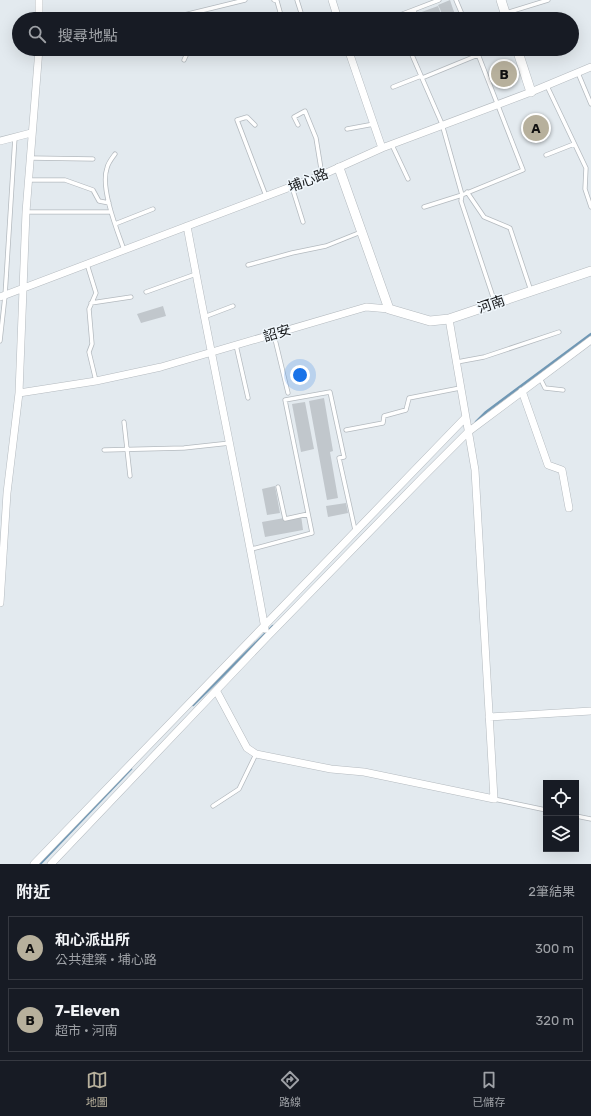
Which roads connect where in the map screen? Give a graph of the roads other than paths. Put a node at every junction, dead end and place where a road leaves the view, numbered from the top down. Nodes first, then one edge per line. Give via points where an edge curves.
1 (39, 0) edge
2 (245, 0) edge
3 (274, 0) edge
4 (297, 0) edge
5 (332, 0) edge
6 (439, 0) edge
7 (456, 0) edge
8 (501, 0) edge
9 (548, 0) edge
10 (414, 10) joint
11 (39, 12) edge
12 (199, 12) edge
13 (280, 12) edge
14 (301, 12) edge
15 (336, 12) edge
16 (408, 12) edge
17 (461, 12) edge
18 (505, 12) edge
19 (516, 12) edge
20 (38, 56) edge
21 (186, 56) edge
22 (350, 56) edge
23 (412, 56) edge
24 (475, 56) edge
25 (478, 56) edge
26 (519, 56) edge
27 (184, 60) dead end
28 (591, 67) edge
29 (577, 72) junction
30 (421, 77) junction
31 (546, 85) junction
32 (392, 86) dead end
33 (531, 92) junction
34 (498, 104) junction
35 (591, 104) edge
36 (374, 124) junction
37 (442, 124) junction
38 (255, 125) dead end
39 (298, 125) dead end
40 (347, 129) dead end
41 (31, 133) junction
42 (16, 136) junction
43 (0, 141) edge
44 (392, 144) junction
45 (574, 144) junction
46 (382, 148) junction
47 (114, 154) dead end
48 (546, 155) dead end
49 (30, 158) junction
50 (93, 159) dead end
51 (339, 168) junction
52 (322, 175) junction
53 (408, 179) dead end
54 (29, 180) junction
55 (291, 186) junction
56 (467, 192) junction
57 (462, 195) junction
58 (266, 196) junction
59 (109, 203) junction
60 (424, 207) dead end
61 (591, 207) edge
62 (153, 209) dead end
63 (26, 212) junction
64 (110, 212) junction
65 (303, 222) dead end
66 (115, 224) junction
67 (187, 226) junction
68 (362, 232) junction
69 (125, 250) junction
70 (87, 264) junction
71 (248, 265) dead end
72 (591, 271) edge
73 (196, 274) junction
74 (22, 289) junction
75 (531, 291) junction
76 (146, 292) dead end
77 (3, 296) edge
78 (131, 297) dead end
79 (91, 303) junction
80 (495, 303) junction
81 (232, 306) dead end
82 (390, 309) junction
83 (204, 317) junction
84 (449, 319) junction
85 (559, 332) dead end
86 (274, 334) junction
87 (591, 340) edge
88 (0, 341) edge
89 (236, 345) junction
90 (211, 353) junction
91 (456, 363) junction
92 (540, 378) junction
93 (96, 381) junction
94 (460, 388) junction
95 (563, 390) dead end
96 (522, 391) junction
97 (19, 393) junction
98 (288, 393) dead end
99 (248, 398) dead end
100 (464, 418) junction
101 (124, 422) dead end
102 (346, 430) dead end
103 (468, 432) junction
104 (230, 443) junction
105 (127, 449) junction
106 (104, 450) dead end
107 (130, 476) dead end
108 (278, 487) dead end
109 (569, 508) dead end
110 (308, 514) junction
111 (356, 530) junction
112 (252, 549) junction
113 (0, 603) edge
114 (265, 626) junction
115 (267, 637) junction
116 (217, 692) junction
117 (591, 711) edge
118 (489, 717) junction
119 (256, 754) junction
120 (494, 799) junction
121 (213, 806) dead end
122 (543, 809) edge
123 (579, 817) edge
124 (591, 819) edge
125 (34, 864) edge
126 (51, 864) edge

1 - 11 street
2 - 12 lane
3 - 13 lane
4 - 14 lane
5 - 15 street
6 - 10 lane
7 - 17 lane
8 - 18 street
9 - 19 lane
10 - 16 lane
20 - 41 street
21 - 27 lane
22 - 36 street
23 - 30 lane
24 - 30 lane
25 - 34 lane
26 - 33 street
28 - 29 street, 埔心路
29 - 31 street, 埔心路
29 - 35 lane
30 - 32 lane
30 - 37 lane
31 - 33 street, 埔心路
31 - 45 lane
33 - 34 street, 埔心路
34 - 37 street, 埔心路
34 - 56 lane via 523,170
36 - 40 lane
36 - 46 street
37 - 44 street, 埔心路
37 - 57 lane
38 - 58 lane via 247,118 237,120
39 - 52 lane via 294,117 305,111 316,138
41 - 42 street
41 - 49 street
42 - 43 street
42 - 77 lane
44 - 46 street, 埔心路
44 - 53 lane
45 - 48 lane
45 - 61 lane via 586,168 585,189
46 - 51 street, 埔心路
47 - 59 lane via 105,179
49 - 50 lane
49 - 54 street
51 - 52 street, 埔心路
51 - 68 street
52 - 55 street, 埔心路
54 - 59 lane via 65,180 93,190 99,201
54 - 63 street
55 - 58 street, 埔心路
55 - 65 lane
56 - 57 lane
56 - 75 lane via 484,217 510,228
57 - 60 lane
57 - 80 lane via 461,201
58 - 67 street, 埔心路
59 - 64 lane
62 - 66 lane
63 - 64 lane
63 - 74 street
64 - 66 lane
66 - 69 lane
67 - 69 street, 埔心路
67 - 73 street
68 - 71 lane via 326,246
68 - 82 street
69 - 70 street, 埔心路
70 - 74 street, 埔心路
70 - 79 lane via 96,293
72 - 75 street, 河南
73 - 76 lane
73 - 83 street
74 - 77 street, 埔心路
74 - 97 street
75 - 80 street, 河南
77 - 88 lane
78 - 79 lane
79 - 93 lane via 89,310 92,344 89,352
80 - 84 street, 河南
81 - 83 lane
82 - 84 street, 河南 via 430,321
82 - 86 street, 詔安 via 366,307
83 - 90 street
84 - 91 street
85 - 91 lane via 484,357
86 - 89 street, 詔安
86 - 98 lane
87 - 92 street
89 - 90 street, 詔安
89 - 99 lane
90 - 93 street, 詔安
90 - 104 street
91 - 94 street
92 - 95 lane via 545,388
92 - 96 street
93 - 97 street, 詔安
94 - 100 street
94 - 102 lane via 408,398 406,410 384,416 384,423
96 - 103 street
96 - 109 street via 548,465 562,470
97 - 113 street via 7,493
100 - 103 street
100 - 111 street
101 - 105 lane
103 - 115 street
103 - 118 street via 475,470
104 - 105 lane via 184,448
104 - 112 street
105 - 106 lane
105 - 107 lane
108 - 110 lane via 285,519
110 - 111 lane via 285,400 330,392 344,456 339,458
110 - 112 lane via 312,533
111 - 114 street
112 - 114 street
114 - 115 street
114 - 125 street
115 - 116 street
116 - 119 street via 246,748
116 - 126 street
117 - 118 street
118 - 120 street
119 - 120 street via 331,770 364,772
119 - 121 lane via 239,789
120 - 122 lane
123 - 124 lane

